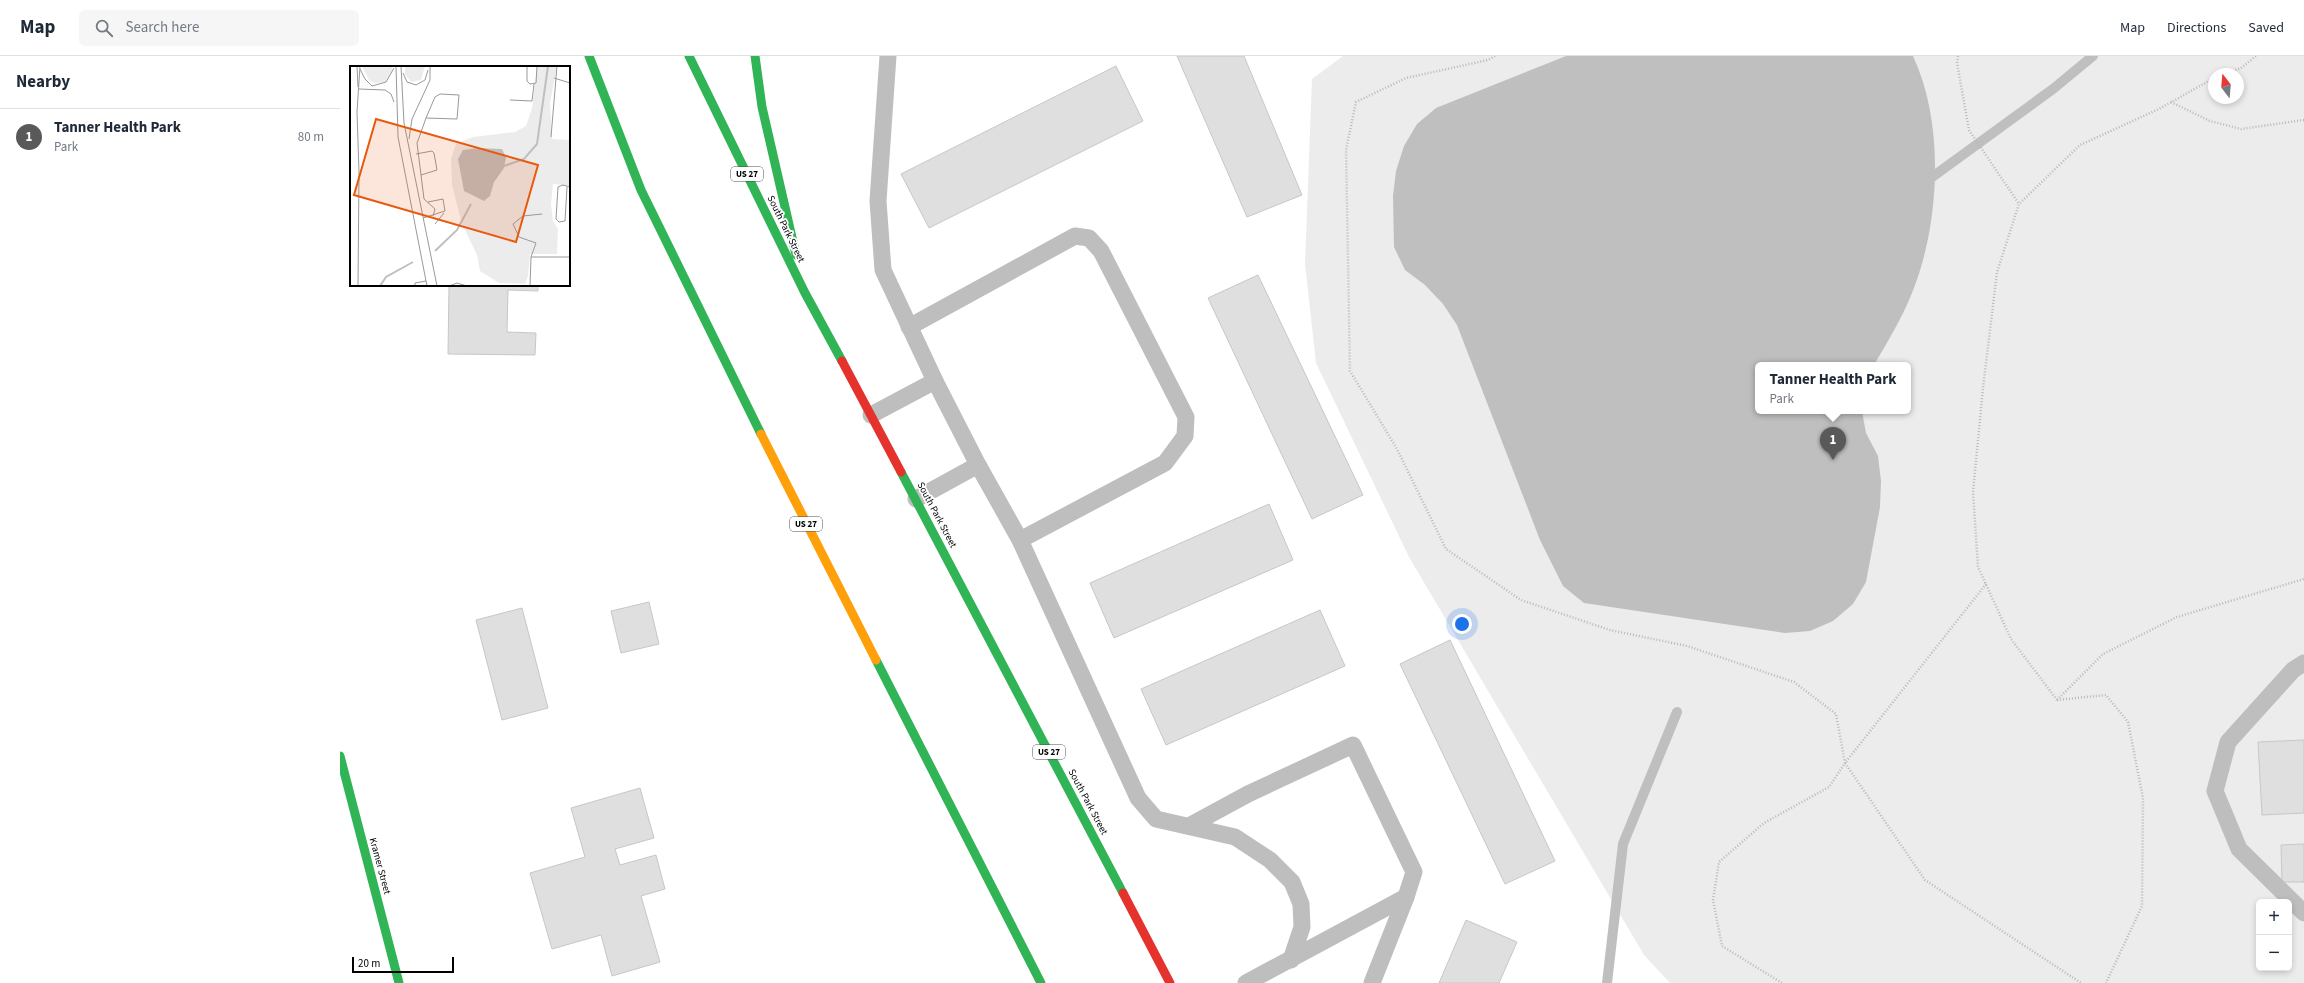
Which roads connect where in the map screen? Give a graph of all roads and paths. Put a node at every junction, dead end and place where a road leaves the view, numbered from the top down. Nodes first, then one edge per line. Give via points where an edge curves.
1 (589, 56) edge
2 (689, 56) edge
3 (755, 56) edge
4 (888, 56) edge
5 (1495, 56) edge
6 (1958, 56) edge
7 (2256, 56) edge
8 (2241, 68) edge
9 (2208, 81) edge
10 (2171, 102) junction
11 (2304, 120) edge
12 (2018, 204) junction
13 (806, 293) junction
14 (909, 327) junction
15 (935, 381) junction
16 (871, 415) junction
17 (978, 465) junction
18 (916, 499) junction
19 (1020, 540) junction
20 (2304, 579) edge
21 (1986, 584) junction
22 (2304, 663) edge
23 (2057, 700) junction
24 (340, 756) edge
25 (1846, 762) junction
26 (1189, 826) junction
27 (1406, 897) junction
28 (2304, 913) edge
29 (1291, 960) junction
30 (399, 983) edge
31 (1041, 983) edge
32 (1170, 983) edge
33 (1246, 983) edge
34 (1372, 983) edge
35 (1782, 983) edge
36 (2081, 983) edge
37 (2106, 983) edge

1 - 31 main road, US 27 via 641,190 740,393
2 - 13 main road, South Park Street / US 27
3 - 13 main road via 762,107
4 - 14 lane via 878,201 883,270
5 - 25 path via 1488,60 1406,78 1356,102 1346,150 1350,371 1397,449 1446,549 1521,600 1610,630 1687,646 1794,682 1836,714
6 - 12 path via 1956,62 1969,130
7 - 8 path
9 - 10 path
10 - 11 path via 2210,121 2241,129
10 - 12 path via 2080,145
12 - 21 path via 1997,272 1973,492 1978,567
13 - 16 main road, South Park Street / US 27
14 - 15 lane
14 - 19 lane via 1075,236 1089,238 1101,251 1186,417 1185,436 1165,463
15 - 16 lane
15 - 17 lane
16 - 18 main road, South Park Street / US 27
17 - 18 lane
17 - 19 lane
18 - 32 main road, South Park Street / US 27
19 - 26 lane via 1138,798 1156,819
20 - 23 path via 2177,616 2104,654
21 - 23 path via 2011,639
21 - 25 path
22 - 28 lane via 2293,670 2228,742 2215,791 2238,849
23 - 37 path via 2106,695 2128,722 2143,798 2142,906
24 - 30 main road, Kramer Street
25 - 35 path via 1829,787 1764,823 1719,862 1713,900 1722,946
25 - 36 path via 1925,880
26 - 27 lane via 1248,794 1353,745 1414,872
26 - 29 lane via 1235,837 1270,860 1292,882 1301,904 1302,927
27 - 29 lane
27 - 34 lane
29 - 33 lane

